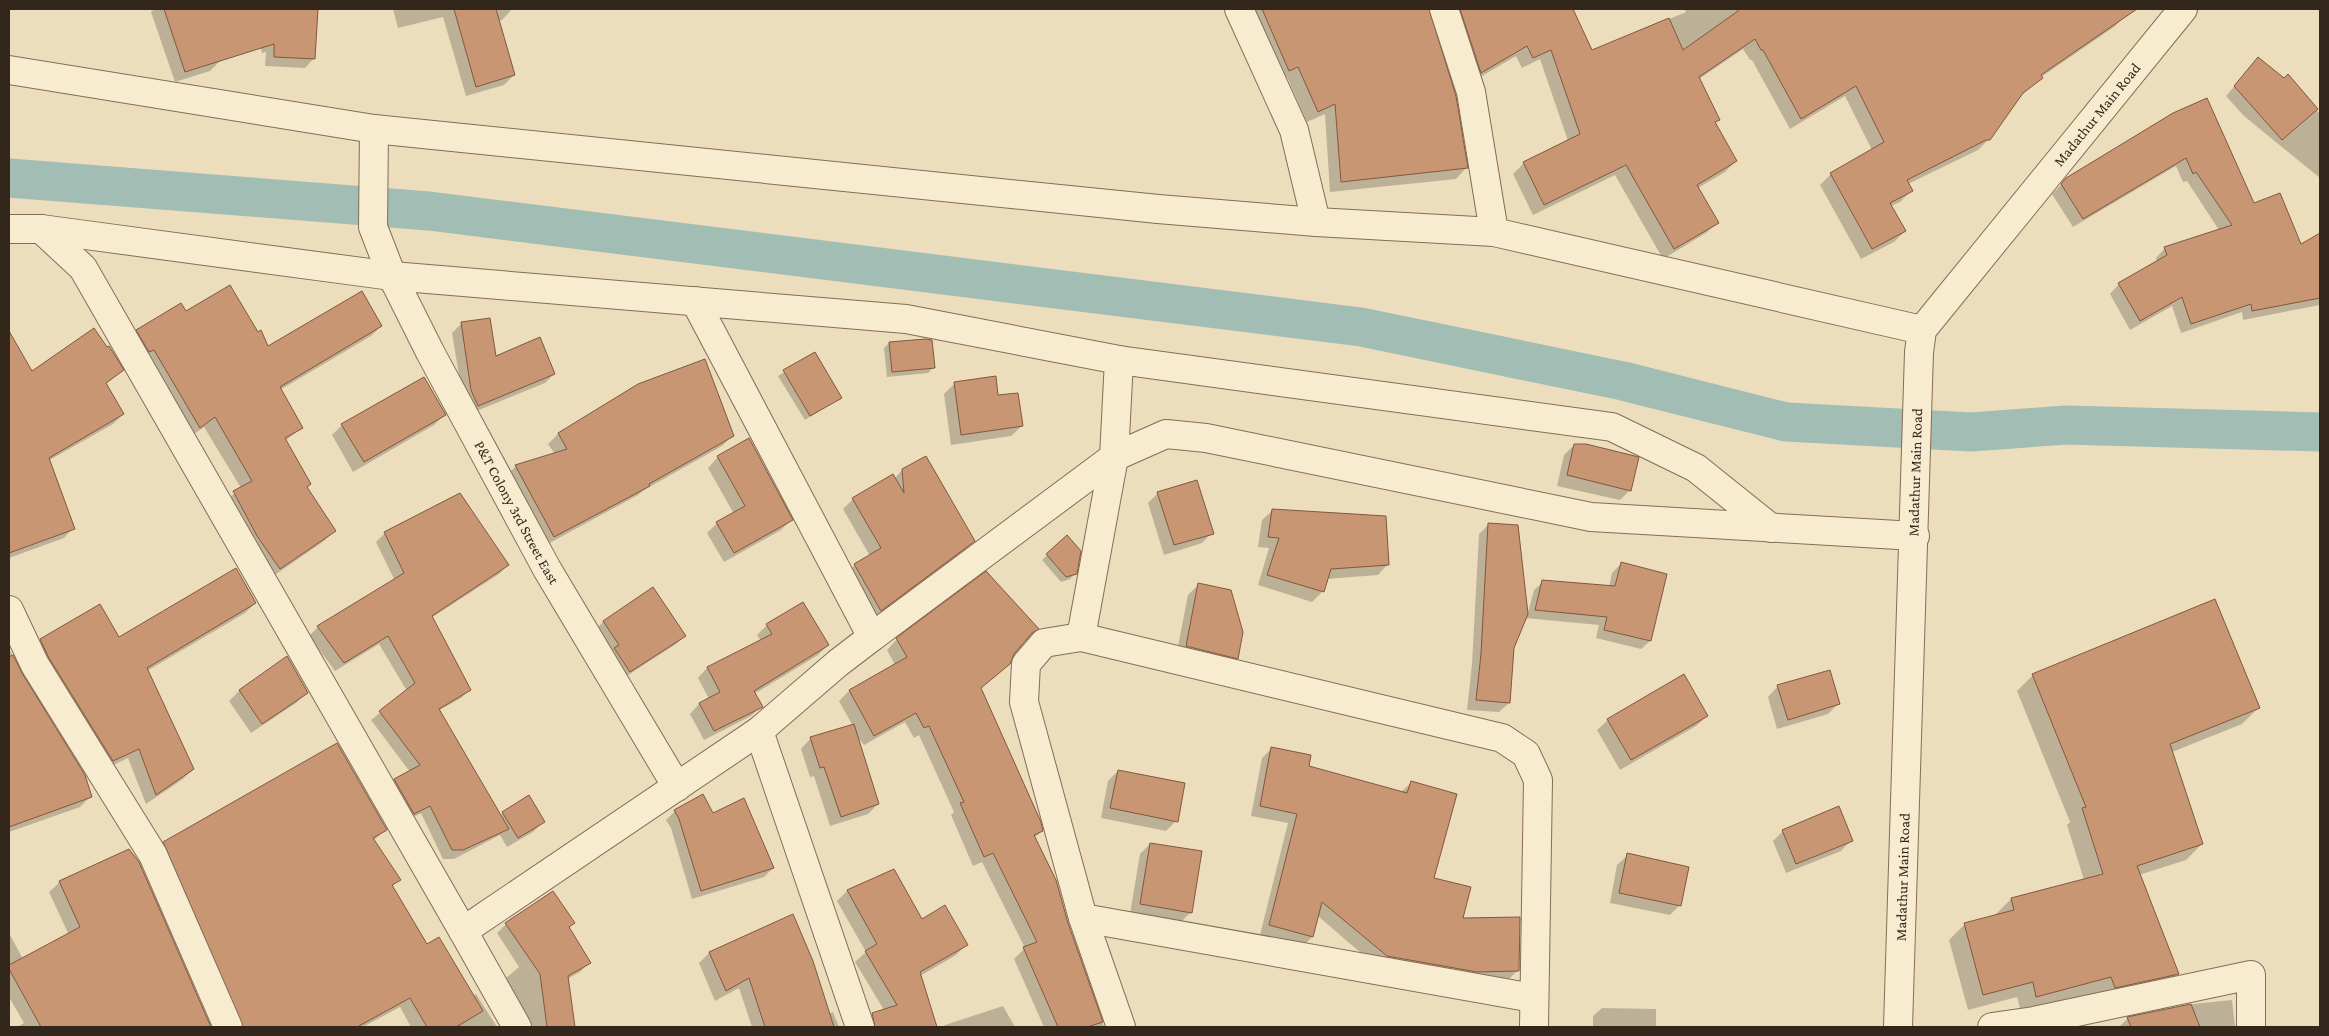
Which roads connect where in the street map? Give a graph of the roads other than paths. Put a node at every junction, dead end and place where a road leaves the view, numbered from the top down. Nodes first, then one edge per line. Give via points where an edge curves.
1 (1240, 9) edge
2 (1444, 9) edge
3 (2183, 9) edge
4 (9, 70) edge
5 (374, 129) junction
6 (1316, 222) junction
7 (9, 229) edge
8 (41, 229) junction
9 (1494, 232) junction
10 (392, 276) junction
11 (695, 301) junction
12 (1922, 330) junction
13 (1119, 360) junction
14 (1114, 458) junction
15 (1915, 527) junction
16 (1771, 528) junction
17 (9, 610) edge
18 (872, 637) junction
19 (1080, 637) junction
20 (759, 732) junction
21 (677, 787) junction
22 (1082, 918) junction
23 (464, 931) junction
24 (1533, 998) junction
25 (228, 1027) edge
26 (516, 1027) edge
27 (860, 1027) edge
28 (1121, 1027) edge
29 (1534, 1027) edge
30 (1898, 1027) edge
31 (1992, 1027) edge
32 (2250, 1027) edge

1 - 6 street via 1294,130
2 - 9 street via 1471,92
3 - 12 street, Madathur Main Road
4 - 5 street
5 - 6 street via 1158,209
5 - 10 street, P&T Colony 3rd Street East via 373,227
6 - 9 street
7 - 8 street
8 - 10 street
8 - 23 street via 83,268
9 - 12 street
10 - 11 street
10 - 21 street, P&T Colony 3rd Street East via 547,569
11 - 13 street via 906,319
11 - 18 street
12 - 15 street, Madathur Main Road
13 - 14 street
13 - 16 street via 1612,426 1696,468
14 - 16 street via 1166,434 1198,437 1591,517
14 - 18 street
14 - 19 street
15 - 16 street
15 - 30 street, Madathur Main Road
17 - 25 street via 35,665 153,855
18 - 20 street
19 - 22 street via 1044,643 1026,664 1024,702
19 - 24 street via 1502,738 1526,754 1538,780
20 - 21 street
20 - 27 street
21 - 23 street
22 - 24 street
22 - 28 street
23 - 26 street
24 - 29 street
31 - 32 street via 2251,975

